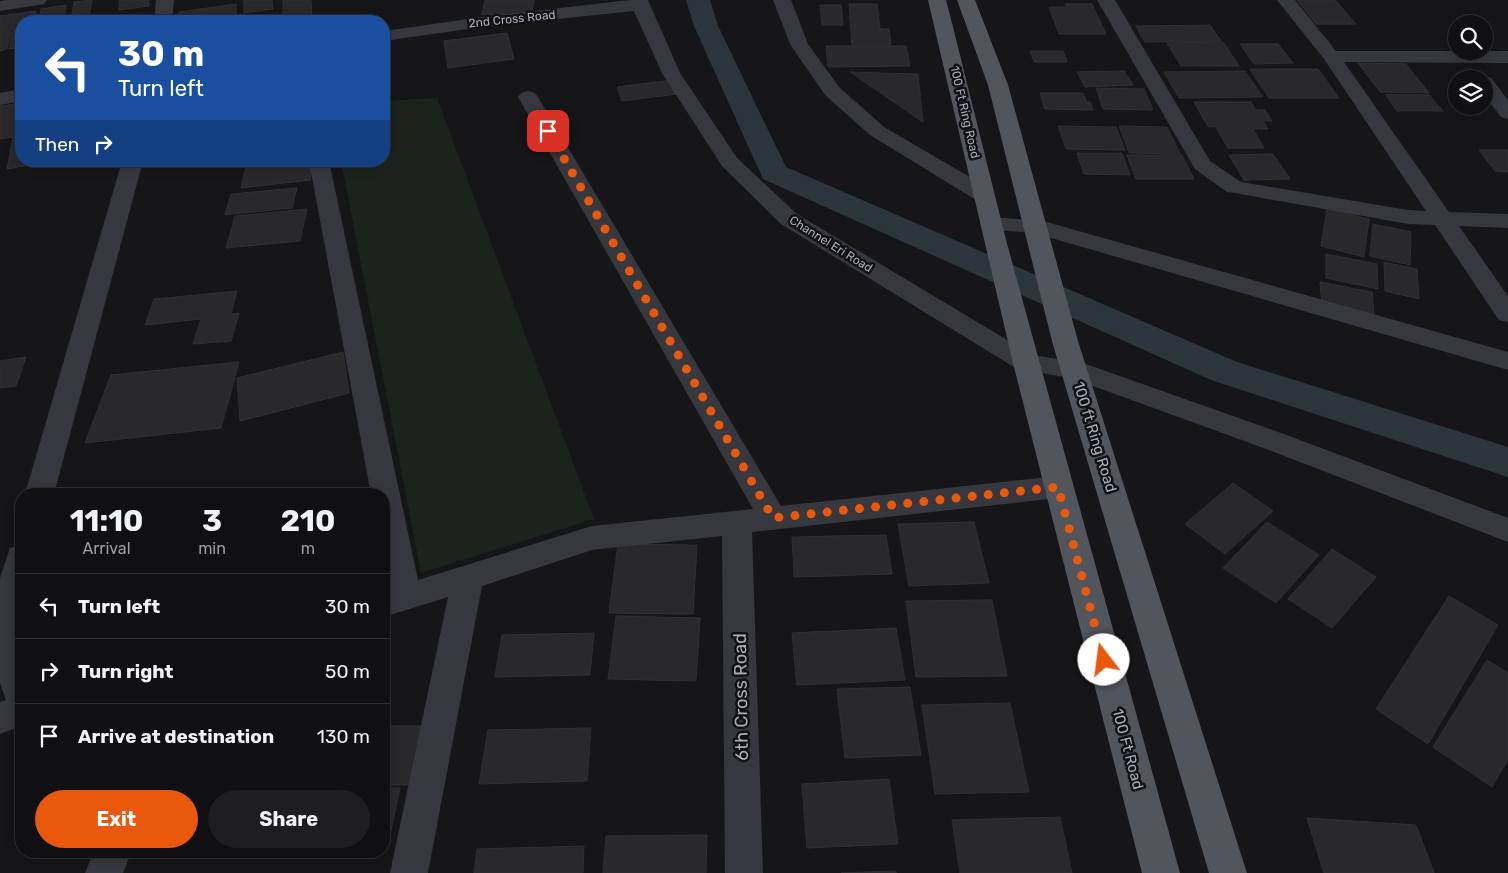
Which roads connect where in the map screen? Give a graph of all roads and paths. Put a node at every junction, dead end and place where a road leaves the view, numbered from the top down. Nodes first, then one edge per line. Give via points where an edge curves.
1 (38, 0) edge
2 (166, 0) edge
3 (782, 0) edge
4 (937, 0) edge
5 (966, 0) edge
6 (1106, 0) edge
7 (1286, 0) edge
8 (640, 3) edge
9 (0, 6) edge
10 (164, 15) edge
11 (390, 35) edge
12 (1331, 56) junction
13 (1448, 57) edge
14 (1493, 57) edge
15 (1508, 57) edge
16 (1466, 60) edge
17 (1474, 70) edge
18 (1493, 94) edge
19 (15, 96) edge
20 (528, 97) dead end
21 (0, 98) edge
22 (1508, 113) edge
23 (131, 167) edge
24 (320, 167) edge
25 (984, 195) junction
26 (1442, 218) junction
27 (1508, 221) edge
28 (991, 224) junction
29 (1038, 235) junction
30 (1508, 314) edge
31 (1023, 348) junction
32 (1069, 355) junction
33 (1508, 361) edge
34 (1058, 487) junction
35 (41, 488) edge
36 (375, 488) edge
37 (773, 518) junction
38 (737, 522) junction
39 (1508, 530) edge
40 (390, 572) edge
41 (468, 578) junction
42 (15, 579) edge
43 (395, 601) edge
44 (15, 677) edge
45 (15, 712) edge
46 (0, 718) edge
47 (110, 858) edge
48 (104, 873) edge
49 (409, 873) edge
50 (744, 873) edge
51 (1161, 873) edge
52 (1228, 873) edge

1 - 9 street
2 - 10 street
3 - 25 street via 799,44 832,91 877,131
4 - 25 main road, 100 Ft Ring Road
5 - 29 main road, 100 ft Ring Road via 998,85
6 - 26 street via 1202,165 1218,177 1235,186 1408,217
7 - 12 street
8 - 11 street, 2nd Cross Road
8 - 31 street, Channel Eri Road via 671,74 728,162 789,219
12 - 13 street
12 - 26 street
14 - 15 street
16 - 17 street
18 - 22 street
19 - 21 street
20 - 37 street
23 - 35 street
24 - 36 street
25 - 28 main road, 100 Ft Ring Road
26 - 27 street
26 - 30 street
28 - 29 street
28 - 31 main road, 100 Ft Ring Road
29 - 32 main road, 100 ft Ring Road
29 - 33 street
31 - 32 street
31 - 34 main road, 100 Ft Road
32 - 39 street via 1271,440
32 - 52 main road, 100 ft Ring Road
34 - 37 street
34 - 51 main road, 100 Ft Road
37 - 38 street
38 - 41 street via 592,538
38 - 50 street, 6th Cross Road
40 - 43 street
41 - 43 street
41 - 49 street
42 - 44 street via 10,660
45 - 46 street
47 - 48 street

